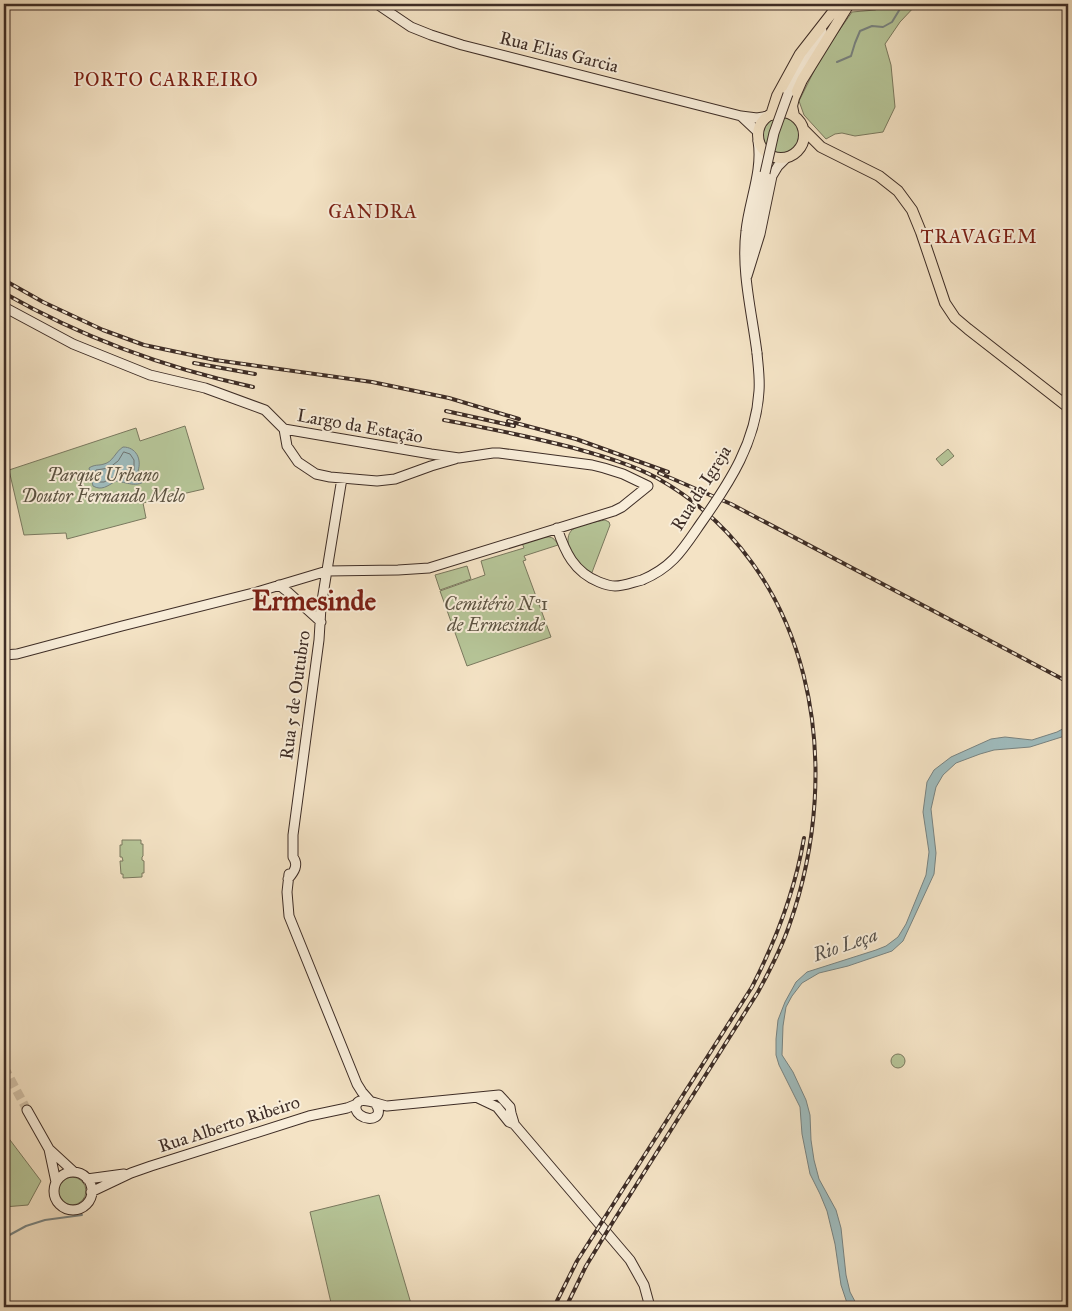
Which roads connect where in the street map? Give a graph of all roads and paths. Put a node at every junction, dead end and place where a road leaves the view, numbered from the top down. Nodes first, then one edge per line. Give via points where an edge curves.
1 (377, 4) edge
2 (839, 4) edge
3 (849, 4) edge
4 (836, 16) junction
5 (770, 115) junction
6 (741, 116) junction
7 (794, 116) junction
8 (804, 130) junction
9 (758, 136) junction
10 (821, 147) junction
11 (801, 148) junction
12 (786, 158) junction
13 (747, 279) junction
14 (4, 307) edge
15 (1068, 407) edge
16 (284, 429) junction
17 (431, 454) junction
18 (458, 458) junction
19 (431, 466) junction
20 (342, 478) junction
21 (557, 528) junction
22 (327, 571) junction
23 (279, 586) junction
24 (321, 622) junction
25 (4, 655) edge
26 (357, 1084) junction
27 (499, 1095) junction
28 (478, 1098) junction
29 (358, 1103) junction
30 (375, 1105) junction
31 (497, 1108) junction
32 (27, 1110) tunnel mouth
33 (337, 1110) junction
34 (361, 1116) junction
35 (514, 1124) junction
36 (49, 1148) junction
37 (74, 1172) junction
38 (131, 1173) junction
39 (87, 1179) junction
40 (56, 1182) junction
41 (91, 1192) junction
42 (650, 1307) edge

1 - 6 main road, Rua Elias Garcia via 411,27 462,45
2 - 4 main road
3 - 4 main road
4 - 5 main road via 817,31 800,54
4 - 7 main road via 794,98
4 - 13 main road, Rua da Igreja, bridge via 803,64 774,133 750,248
5 - 6 main road, Rua Elias Garcia via 757,118
5 - 7 main road via 781,112
5 - 9 main road via 760,126
6 - 9 main road, Rua Elias Garcia
7 - 8 main road
8 - 10 main road
8 - 11 main road
9 - 12 main road via 766,153 779,159
9 - 13 main road, Rua da Igreja via 760,159 746,231 744,262
10 - 11 main road
10 - 15 main road via 879,176 898,191 912,210 945,303 955,318
11 - 12 main road
12 - 13 main road, Rua da Igreja via 772,176
13 - 21 main road, Rua da Igreja, bridge via 757,353 759,390 756,414 736,470 679,553 663,570 642,580 610,586 586,576 576,567
14 - 16 main road via 73,344 150,375 205,388 259,408
16 - 17 main road, Largo da Estação
16 - 20 main road via 287,446 298,462 316,474
17 - 18 main road, Largo da Estação
17 - 19 main road
18 - 19 main road
18 - 21 main road via 499,453 592,465 648,486 618,510
19 - 20 main road via 395,479
20 - 22 main road, Rua 5 de Outubro
21 - 22 main road via 429,568
22 - 23 main road
22 - 24 main road, Rua 5 de Outubro
23 - 24 main road
23 - 25 main road
24 - 26 main road, Rua 5 de Outubro via 286,892 289,916
26 - 29 main road, Rua 5 de Outubro
26 - 30 main road, Rua 5 de Outubro
27 - 28 main road
27 - 31 main road
27 - 35 main road via 510,1107
28 - 30 main road
28 - 31 main road
29 - 30 main road via 365,1100
29 - 33 main road, Rua Alberto Ribeiro
29 - 34 main road via 356,1108
30 - 34 main road via 377,1116 371,1119
31 - 35 main road
32 - 36 main road
33 - 34 main road, Rua Alberto Ribeiro
33 - 38 main road, Rua Alberto Ribeiro via 236,1138
35 - 42 main road via 630,1260 644,1285
36 - 37 main road
36 - 40 main road
37 - 39 main road
37 - 40 main road via 63,1174
38 - 39 main road, Rua Alberto Ribeiro
38 - 41 main road, Rua Alberto Ribeiro
39 - 41 main road
40 - 41 main road via 56,1200 70,1210 87,1204

